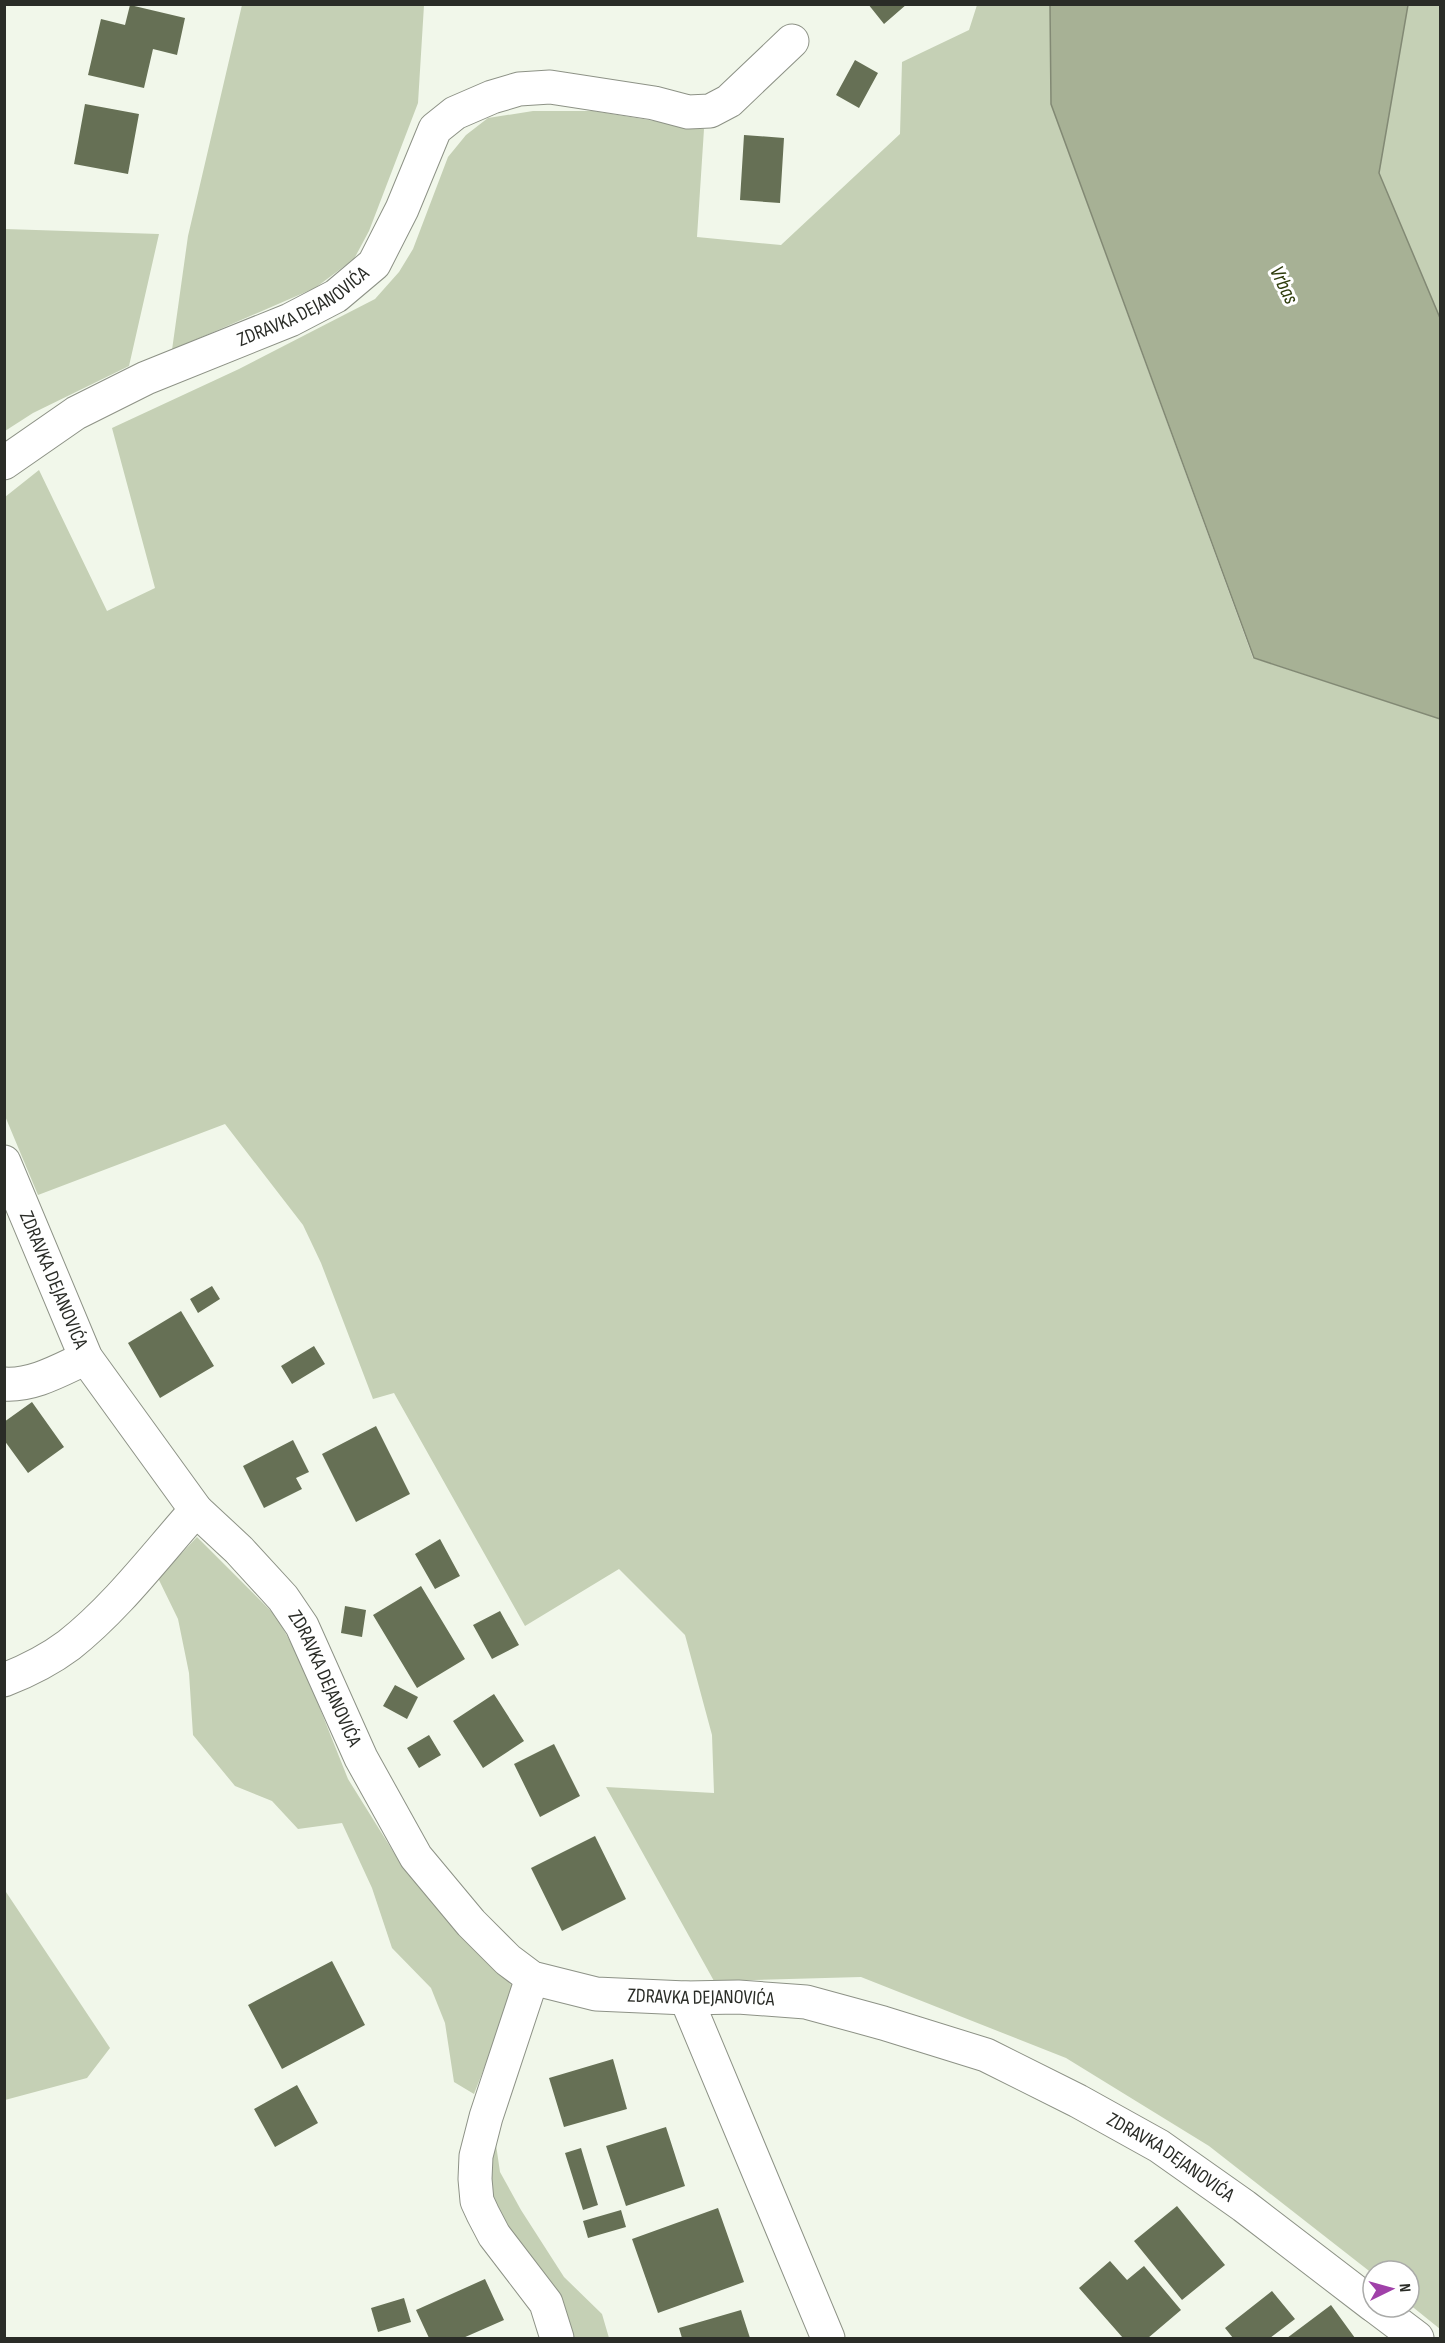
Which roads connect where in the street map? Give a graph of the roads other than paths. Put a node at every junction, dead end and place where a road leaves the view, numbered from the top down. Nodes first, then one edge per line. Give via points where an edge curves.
1 (792, 42) dead end
2 (4, 463) edge
3 (4, 1162) edge
4 (86, 1358) junction
5 (4, 1384) edge
6 (196, 1510) junction
7 (4, 1680) edge
8 (532, 1978) junction
9 (686, 1998) junction
10 (1361, 2296) edge
11 (1391, 2319) edge
12 (557, 2338) edge
13 (828, 2338) edge
14 (1417, 2338) edge

1 - 2 street, ZDRAVKA DEJANOVIĆA via 729,101 710,111 688,112 550,87 519,89 455,113 435,129 374,264 336,296 290,320 146,378 76,413
3 - 4 street, ZDRAVKA DEJANOVIĆA
4 - 5 street via 19,1385
4 - 6 street, ZDRAVKA DEJANOVIĆA
6 - 7 street via 109,1609 69,1645
6 - 8 street, ZDRAVKA DEJANOVIĆA via 283,1598 302,1626 361,1758 416,1857 471,1923
8 - 9 street, ZDRAVKA DEJANOVIĆA via 596,1994
8 - 12 street via 486,2117 475,2179 483,2214 494,2235 546,2303
9 - 10 street, ZDRAVKA DEJANOVIĆA via 806,2002 986,2055 1159,2146
9 - 13 street
11 - 14 street, ZDRAVKA DEJANOVIĆA

